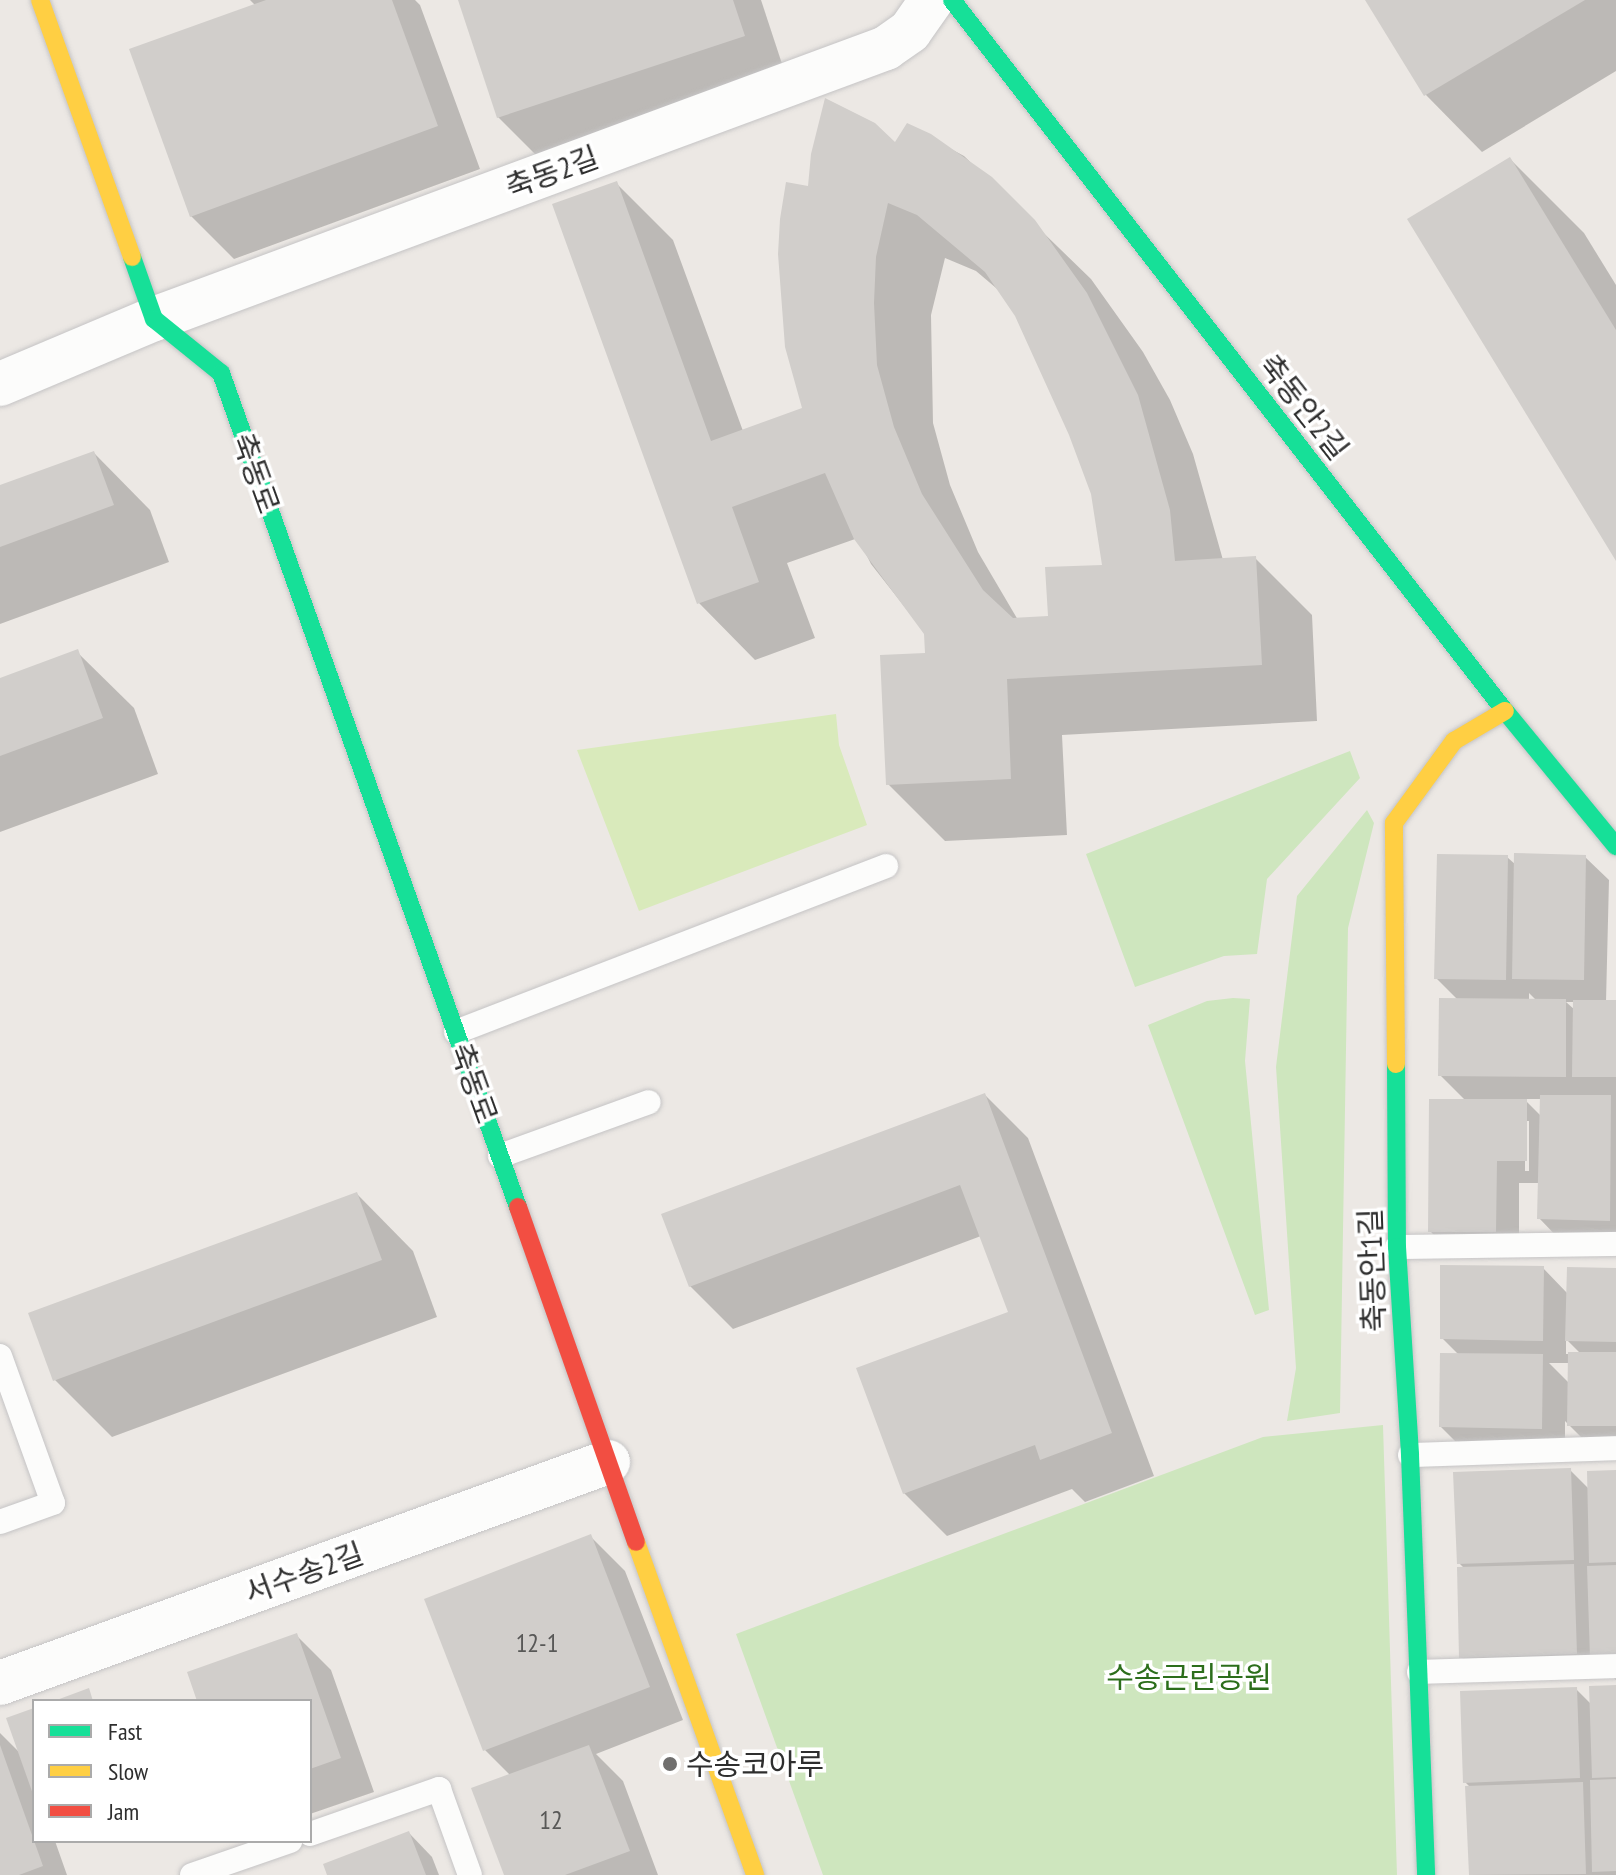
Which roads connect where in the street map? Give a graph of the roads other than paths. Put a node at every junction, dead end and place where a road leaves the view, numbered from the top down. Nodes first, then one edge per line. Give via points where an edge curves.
1 (40, 0) edge
2 (932, 0) edge
3 (952, 0) edge
4 (154, 319) junction
5 (0, 384) edge
6 (1505, 711) junction
7 (1616, 846) edge
8 (886, 866) dead end
9 (456, 1032) junction
10 (649, 1102) dead end
11 (500, 1156) junction
12 (1616, 1244) edge
13 (1397, 1247) junction
14 (0, 1356) edge
15 (1616, 1448) edge
16 (1410, 1455) junction
17 (608, 1462) junction
18 (0, 1522) edge
19 (1616, 1666) edge
20 (1419, 1672) junction
21 (0, 1683) edge
22 (312, 1833) edge
23 (284, 1843) edge
24 (192, 1875) edge
25 (470, 1875) edge
26 (755, 1875) edge
27 (1426, 1875) edge

1 - 4 street
2 - 4 street, 축동2길 via 910,31 886,48
3 - 6 street, 축동안2길
4 - 5 street
4 - 9 street, 축동로 via 221,373
6 - 7 street, 축동안2길
6 - 13 street, 축동안1길 via 1454,741 1394,823
8 - 9 lane
9 - 11 street, 축동로
10 - 11 lane
11 - 17 street, 축동로
12 - 13 lane
13 - 16 street, 축동안1길
14 - 18 lane via 53,1503
15 - 16 lane
16 - 20 street, 축동안1길
17 - 21 street, 서수송2길
17 - 26 street, 축동로
19 - 20 lane
20 - 27 street, 축동안1길
22 - 25 lane via 439,1789
23 - 24 lane

